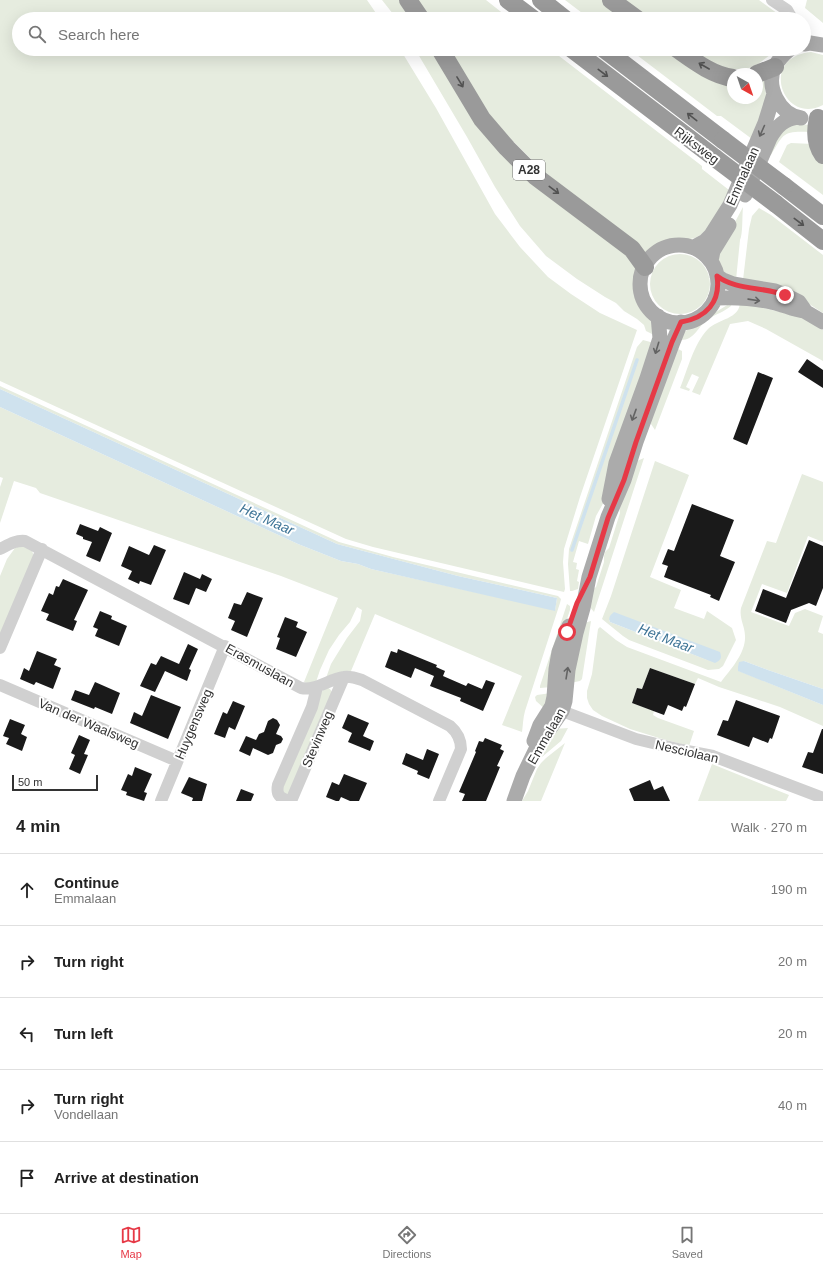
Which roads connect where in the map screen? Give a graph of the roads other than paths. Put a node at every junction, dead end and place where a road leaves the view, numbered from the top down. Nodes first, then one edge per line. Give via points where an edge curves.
1 (408, 0) edge
2 (508, 0) edge
3 (541, 0) edge
4 (611, 0) edge
5 (772, 0) edge
6 (416, 12) edge
7 (523, 12) edge
8 (556, 12) edge
9 (627, 12) edge
10 (788, 12) edge
11 (811, 43) edge
12 (823, 45) edge
13 (444, 56) edge
14 (581, 56) edge
15 (613, 56) edge
16 (687, 56) edge
17 (781, 56) edge
18 (775, 67) junction
19 (763, 72) edge
20 (727, 76) edge
21 (774, 94) junction
22 (798, 117) junction
23 (821, 118) edge
24 (823, 155) edge
25 (823, 216) edge
26 (823, 240) edge
27 (694, 248) junction
28 (711, 261) junction
29 (644, 267) junction
30 (717, 276) junction
31 (715, 298) junction
32 (806, 312) junction
33 (658, 316) junction
34 (681, 322) junction
35 (823, 322) edge
36 (608, 518) junction
37 (0, 549) edge
38 (42, 549) junction
39 (225, 646) junction
40 (0, 648) edge
41 (344, 677) junction
42 (0, 686) edge
43 (317, 687) junction
44 (557, 708) junction
45 (177, 760) junction
46 (823, 798) edge
47 (161, 801) edge
48 (290, 801) edge
49 (439, 801) edge
50 (514, 801) edge

1 - 6 highway
2 - 7 highway
3 - 8 highway
4 - 9 highway
5 - 10 street
11 - 12 main road
13 -> 29 highway, A28 via 482,120 507,148 535,176 632,249
14 -> 26 highway, Rijksweg, bridge
25 -> 15 highway, Rijksweg, bridge
20 -> 16 highway via 717,74
17 - 18 main road
18 - 19 highway
18 - 21 main road via 772,75
21 - 22 main road via 783,108
21 -> 27 main road, Emmalaan via 765,123 730,205 705,241
22 - 23 main road
22 - 28 main road, Emmalaan via 782,123 770,138 739,209 712,251
23 - 24 highway via 817,144
27 - 28 main road
27 - 29 main road via 680,245 666,247 654,254
28 - 30 main road
29 - 33 main road via 641,279 642,293 648,306
30 - 31 main road
30 - 32 main road via 733,284 785,295 799,302
31 -> 32 main road via 738,297 772,302
31 - 34 main road via 707,311 695,319
32 - 35 main road
33 - 34 main road via 673,322
33 -> 36 main road, Emmalaan via 660,338 616,463 608,501
34 - 36 main road, Emmalaan
36 - 44 main road, Emmalaan via 590,577 568,670 565,701
37 - 38 street, Erasmuslaan via 19,540
38 - 39 street, Erasmuslaan
38 - 40 street
39 - 43 street, Erasmuslaan via 293,684 306,689
39 - 45 street, Huygensweg
41 - 43 street, Erasmuslaan
41 - 48 street, Stevinweg
41 - 49 street via 362,680 456,731 461,749
42 - 45 street, Van der Waalsweg
43 - 48 street, Stevinweg via 312,707 278,785 279,797
44 - 46 street, Nesciolaan via 636,739 713,756
44 - 50 main road, Emmalaan via 522,776
45 - 47 street, Huygensweg

